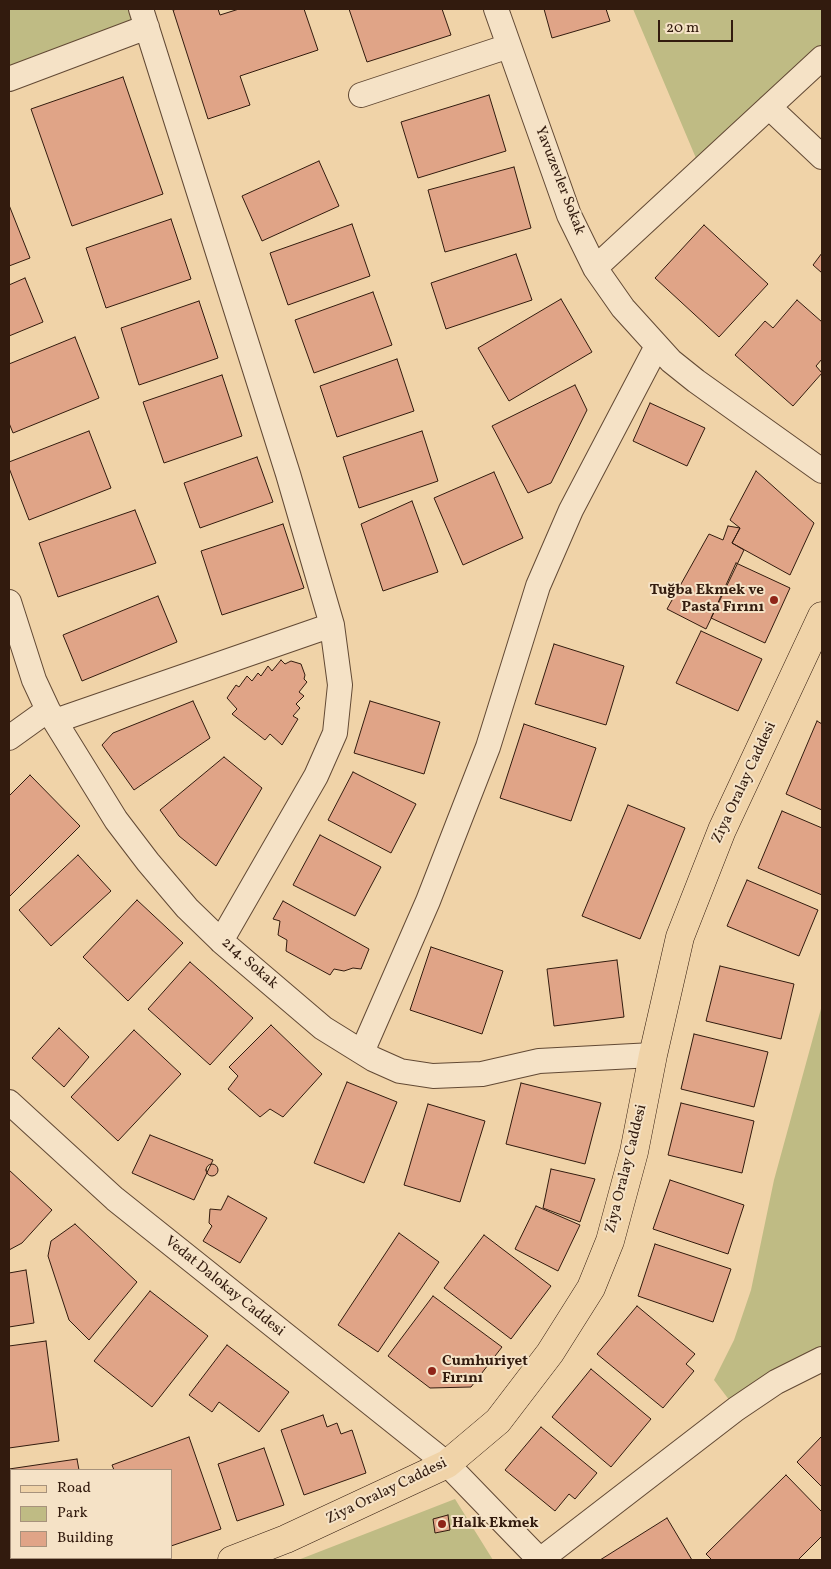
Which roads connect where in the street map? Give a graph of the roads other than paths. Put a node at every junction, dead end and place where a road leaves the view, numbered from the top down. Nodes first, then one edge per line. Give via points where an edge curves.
1 (496, 9) edge
2 (144, 18) edge
3 (509, 46) junction
4 (822, 58) edge
5 (9, 79) edge
6 (361, 95) dead end
7 (769, 107) junction
8 (822, 156) edge
9 (595, 268) junction
10 (657, 346) junction
11 (820, 471) edge
12 (9, 602) edge
13 (822, 616) edge
14 (332, 625) junction
15 (51, 716) junction
16 (9, 738) edge
17 (222, 941) junction
18 (362, 1052) junction
19 (653, 1055) junction
20 (9, 1102) edge
21 (822, 1359) edge
22 (447, 1464) junction
23 (232, 1560) edge
24 (540, 1560) edge

1 - 3 street, Yavuzevler Sokak
2 - 5 street
2 - 14 street via 288,474
3 - 6 street
3 - 9 street, Yavuzevler Sokak via 569,215
4 - 7 street
7 - 8 street
7 - 9 street
9 - 10 street, Yavuzevler Sokak via 623,308
10 - 11 street, Yavuzevler Sokak via 696,381
10 - 18 street via 571,510 538,586 488,747 428,900
12 - 15 street, 214. Sokak via 34,680
13 - 19 main road, Ziya Oralay Caddesi via 722,830 680,937
14 - 15 street
14 - 17 street via 340,685 334,733 316,776
15 - 16 street
15 - 17 street, 214. Sokak via 116,820 165,882
17 - 18 street, 214. Sokak via 323,1028
18 - 19 street, 214. Sokak via 400,1071 433,1076 482,1074 539,1061
19 - 22 main road, Ziya Oralay Caddesi via 634,1152 610,1241 591,1288 550,1353 498,1421
20 - 22 street, Vedat Dalokay Caddesi via 115,1199
21 - 24 street via 776,1382 736,1409
22 - 23 main road, Ziya Oralay Caddesi via 286,1539
22 - 24 street, Vedat Dalokay Caddesi

